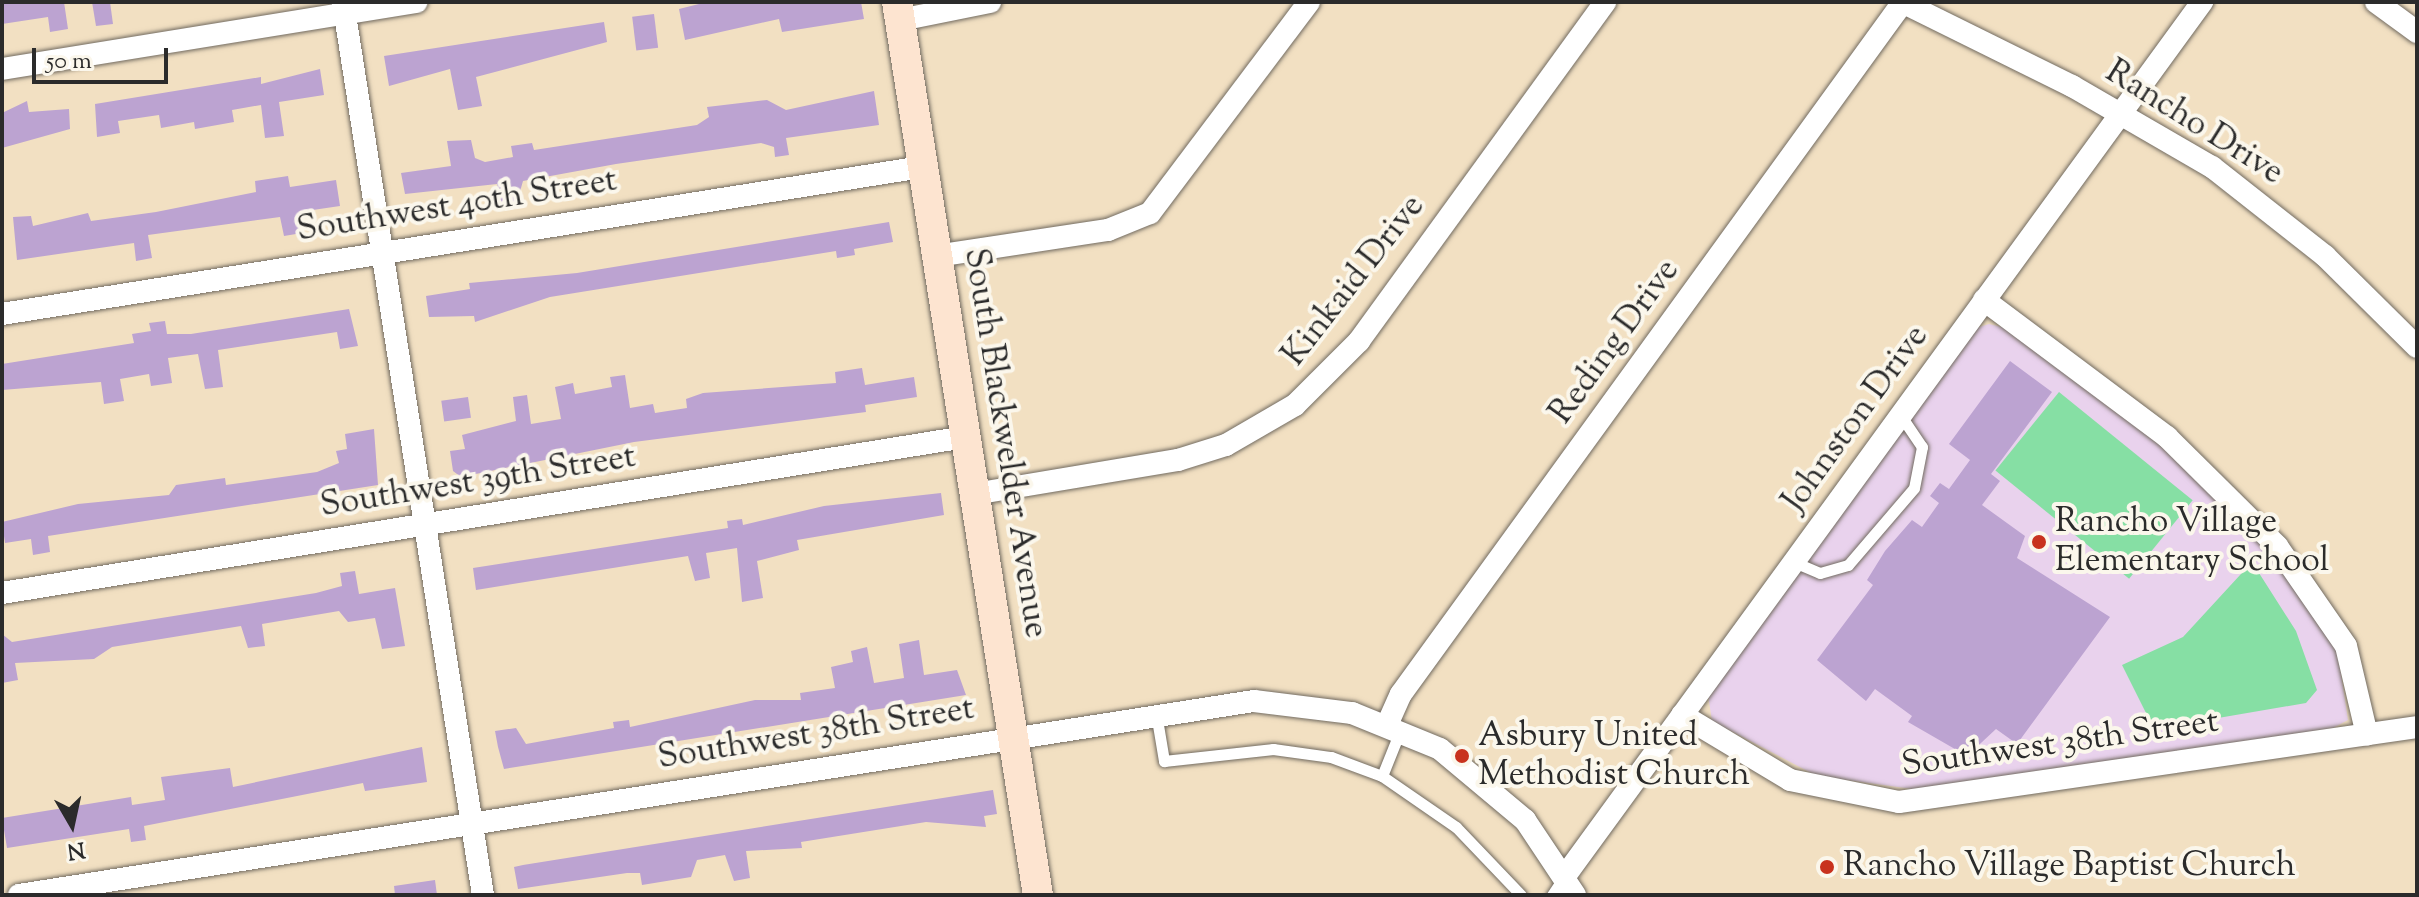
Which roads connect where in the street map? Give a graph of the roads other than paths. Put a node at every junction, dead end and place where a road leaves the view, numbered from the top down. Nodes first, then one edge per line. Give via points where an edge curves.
1 (417, 2) edge
2 (990, 2) edge
3 (1309, 2) edge
4 (1605, 2) edge
5 (1903, 2) edge
6 (2202, 2) edge
7 (2376, 2) edge
8 (392, 4) edge
9 (344, 8) edge
10 (898, 11) edge
11 (2417, 32) edge
12 (2, 69) edge
13 (2122, 113) junction
14 (922, 167) junction
15 (381, 253) junction
16 (936, 256) junction
17 (1984, 300) junction
18 (2, 314) edge
19 (2417, 347) edge
20 (1901, 416) junction
21 (965, 437) junction
22 (974, 494) junction
23 (425, 526) junction
24 (1794, 562) junction
25 (2, 593) edge
26 (1156, 713) junction
27 (1682, 715) junction
28 (1394, 727) junction
29 (2417, 727) edge
30 (2367, 735) junction
31 (1013, 737) junction
32 (1382, 776) junction
33 (472, 824) junction
34 (1570, 885) edge
35 (19, 895) edge
36 (483, 895) edge
37 (1038, 895) edge
38 (1521, 895) edge
39 (1552, 895) edge

1 - 8 street
2 - 10 street
3 - 16 street via 1150,213 1108,230
4 - 22 street, Kinkaid Drive via 1359,341 1295,405 1226,445 1178,460
5 - 13 street, Rancho Drive
5 - 28 street, Reding Drive via 1401,694
6 - 13 street, Johnston Drive
7 - 11 street
8 - 9 street
9 - 12 street
9 - 15 street
10 - 14 street, South Blackwelder Avenue
13 - 17 street, Johnston Drive
13 - 19 street, Rancho Drive via 2262,203
14 - 15 street, Southwest 40th Street
14 - 16 street, South Blackwelder Avenue
15 - 18 street, Southwest 40th Street
15 - 23 street
16 - 21 street, South Blackwelder Avenue
17 - 20 street, Johnston Drive
17 - 30 street via 2167,437 2277,546 2346,646
20 - 24 street, Johnston Drive
20 - 24 lane via 1922,447 1914,488 1848,565 1820,573
21 - 22 street, South Blackwelder Avenue
21 - 23 street, Southwest 39th Street
22 - 31 street, South Blackwelder Avenue
23 - 25 street, Southwest 39th Street
23 - 33 street
24 - 27 street, Johnston Drive
26 - 28 street, Southwest 38th Street via 1276,702
26 - 31 street, Southwest 38th Street
26 - 32 lane via 1164,761 1273,749 1331,757
27 - 30 street, Southwest 38th Street via 1781,776 1899,802
27 - 34 street, Johnston Drive
28 - 32 lane
28 - 34 street, Southwest 38th Street via 1483,779 1525,820
29 - 30 street, Southwest 38th Street
31 - 33 street, Southwest 38th Street
31 - 37 street, South Blackwelder Avenue
32 - 38 lane via 1456,827
33 - 35 street, Southwest 38th Street
33 - 36 street
34 - 39 lane

